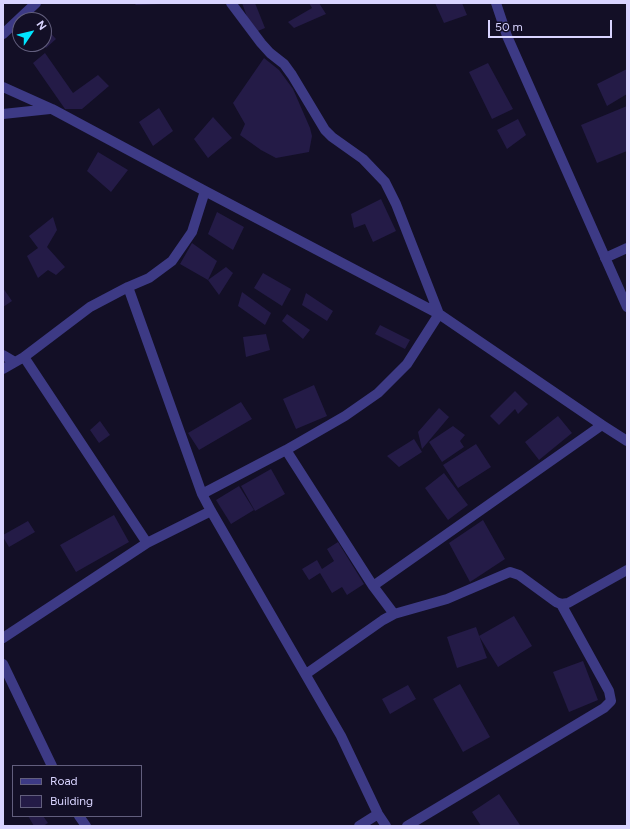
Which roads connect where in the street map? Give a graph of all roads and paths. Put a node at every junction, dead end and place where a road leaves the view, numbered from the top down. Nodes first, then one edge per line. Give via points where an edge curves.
1 (36, 3) edge
2 (231, 3) edge
3 (496, 3) edge
4 (3, 34) edge
5 (3, 87) edge
6 (52, 109) junction
7 (3, 114) edge
8 (205, 191) junction
9 (627, 248) edge
10 (605, 258) junction
11 (128, 287) junction
12 (627, 307) edge
13 (439, 314) junction
14 (3, 355) edge
15 (24, 357) junction
16 (15, 362) junction
17 (3, 369) edge
18 (602, 425) junction
19 (627, 441) edge
20 (286, 450) junction
21 (202, 494) junction
22 (211, 511) junction
23 (147, 543) junction
24 (627, 570) edge
25 (374, 586) junction
26 (561, 604) junction
27 (394, 614) junction
28 (3, 638) edge
29 (3, 664) edge
30 (306, 674) junction
31 (52, 765) edge
32 (378, 814) junction
33 (80, 817) edge
34 (86, 826) edge
35 (360, 826) edge
36 (386, 826) edge
37 (407, 826) edge

1 - 4 street
2 - 13 street via 261,43 284,64 325,130 363,160 385,182
3 - 10 street via 506,36
5 - 6 street
6 - 7 street
6 - 8 street
8 - 11 street via 192,232 172,260 150,278
8 - 13 street
9 - 10 street
10 - 12 street
11 - 15 street via 90,307
11 - 21 street
13 - 18 street
13 - 20 street via 407,364 378,393 345,416
14 - 16 street
15 - 16 street
15 - 23 street
16 - 17 street
18 - 19 street
18 - 25 street
20 - 21 street
20 - 25 street
21 - 22 street
22 - 23 street
22 - 30 street
23 - 28 street
24 - 26 street via 568,603
25 - 27 street
26 - 27 street via 519,575 510,572 447,600
26 - 37 street via 609,691 611,701 604,708
27 - 30 street
29 - 31 street
30 - 32 street via 341,736
32 - 35 street
32 - 36 street
33 - 34 street

